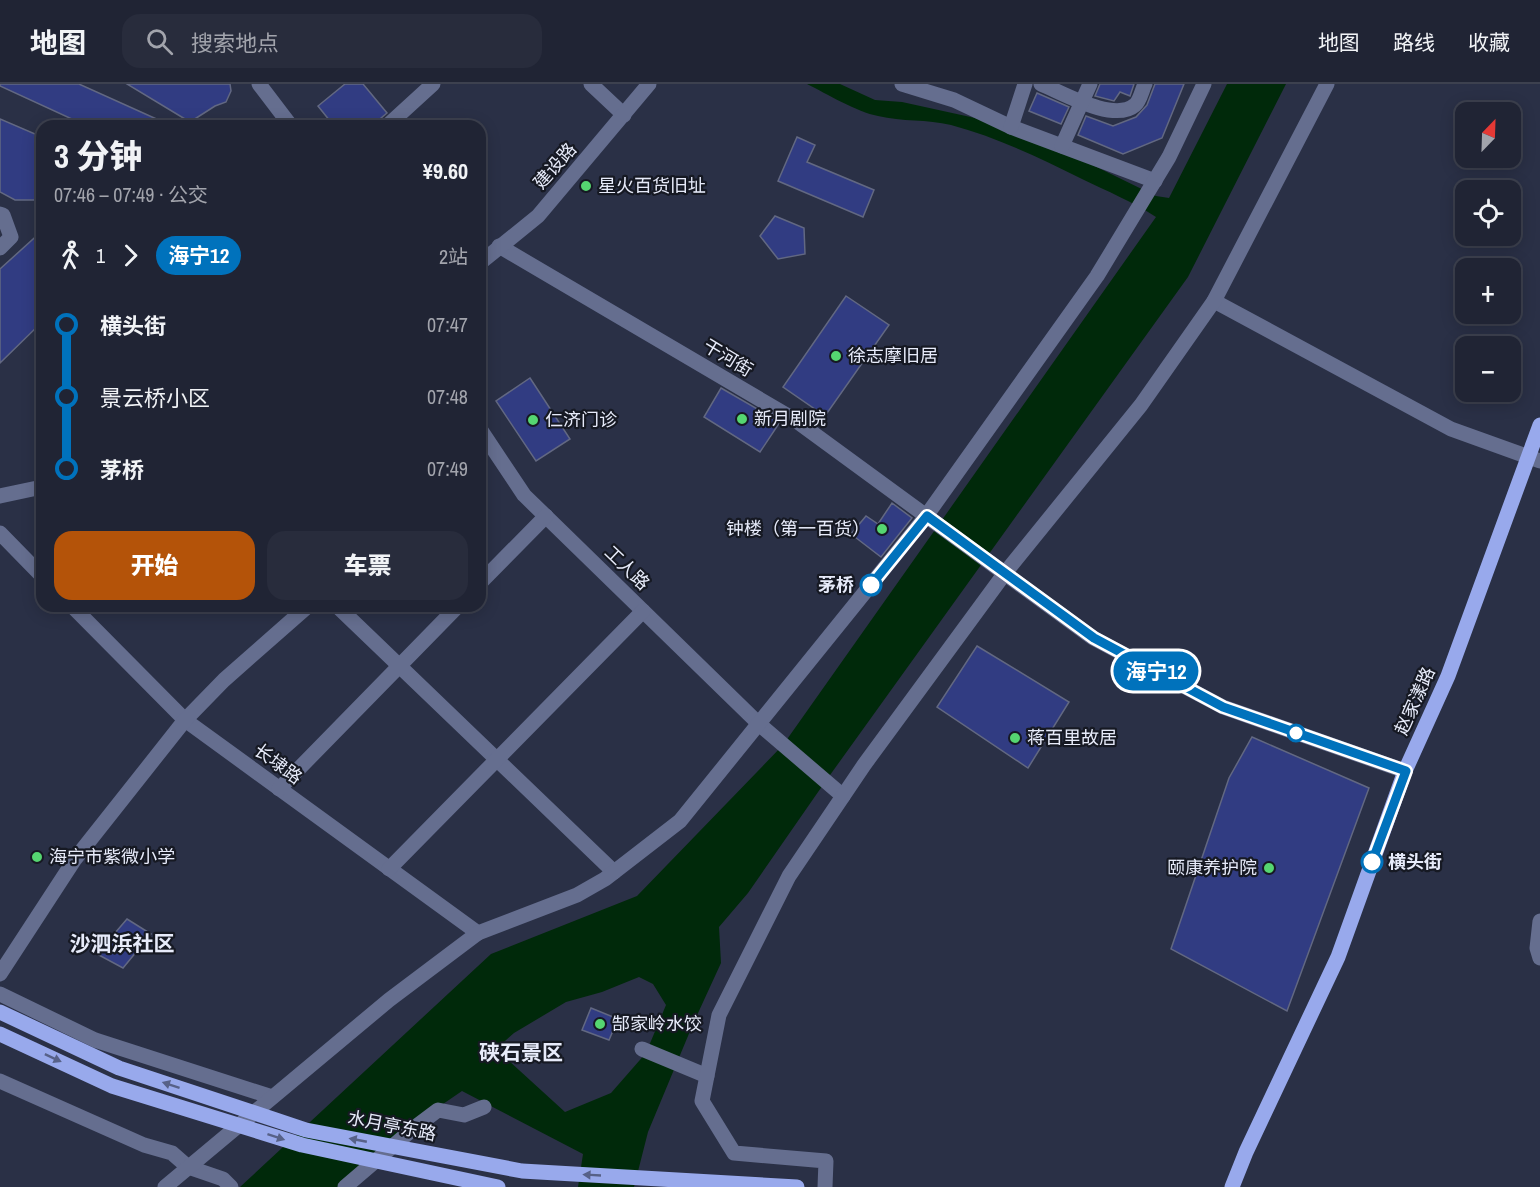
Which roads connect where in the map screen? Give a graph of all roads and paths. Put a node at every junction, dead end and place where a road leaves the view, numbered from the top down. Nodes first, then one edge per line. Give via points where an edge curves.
1 (259, 84) edge
2 (433, 84) edge
3 (591, 84) edge
4 (649, 84) edge
5 (902, 84) edge
6 (1025, 84) edge
7 (1041, 84) edge
8 (1090, 84) edge
9 (1145, 84) edge
10 (1204, 84) edge
11 (1328, 84) edge
12 (1083, 102) junction
13 (624, 115) junction
14 (286, 120) edge
15 (394, 120) edge
16 (1011, 127) junction
17 (1062, 146) junction
18 (1155, 180) junction
19 (0, 214) edge
20 (499, 246) junction
21 (0, 248) edge
22 (486, 258) edge
23 (1214, 300) junction
24 (1540, 425) edge
25 (486, 438) edge
26 (1534, 458) edge
27 (36, 488) edge
28 (0, 496) edge
29 (546, 516) junction
30 (927, 516) junction
31 (0, 533) edge
32 (36, 570) edge
33 (1002, 571) junction
34 (486, 577) edge
35 (643, 611) junction
36 (78, 612) edge
37 (301, 612) edge
38 (343, 612) edge
39 (452, 612) edge
40 (399, 666) junction
41 (185, 720) junction
42 (763, 727) junction
43 (497, 759) junction
44 (1406, 771) junction
45 (279, 789) junction
46 (838, 792) junction
47 (389, 868) junction
48 (614, 872) junction
49 (1540, 921) edge
50 (478, 933) junction
51 (1540, 957) edge
52 (0, 974) edge
53 (0, 993) edge
54 (0, 1012) edge
55 (0, 1034) edge
56 (642, 1048) dead end
57 (707, 1076) junction
58 (0, 1082) edge
59 (272, 1097) junction
60 (484, 1107) dead end
61 (188, 1167) junction
62 (165, 1187) edge
63 (231, 1187) edge
64 (345, 1187) edge
65 (498, 1187) edge
66 (797, 1187) edge
67 (825, 1187) edge
68 (1232, 1187) edge

1 - 14 street
2 - 15 street
3 - 13 street
4 - 13 street, 建设路
5 - 16 street via 954,100
6 - 16 street
7 - 12 street
8 - 12 street
9 - 12 street via 1136,105 1122,112 1106,111
10 - 18 street
11 - 23 street
12 - 17 street
13 - 20 street, 建设路 via 538,216
16 - 17 street
17 - 18 street
18 - 30 street via 1097,276
19 - 21 street via 11,237
20 - 22 street, 建设路
20 - 30 street, 干河街 via 795,420
23 - 26 street via 1451,429
23 - 33 street via 1141,405
24 - 26 main road, 赵家漾路
25 - 29 street, 工人路 via 524,495
26 - 44 main road, 赵家漾路
27 - 28 street
29 - 34 street
29 - 35 street, 工人路
30 - 33 street, 干河街
30 - 42 street
31 - 32 street
33 - 44 street, 干河街 via 1094,638 1223,707
33 - 46 street
35 - 42 street, 工人路
35 - 43 street
36 - 41 street, 长埭路
37 - 41 street
38 - 40 street
39 - 40 street
40 - 43 street
40 - 45 street
41 - 45 street, 长埭路
41 - 52 street via 75,859
42 - 46 street, 工人路
42 - 48 street via 680,821
43 - 47 street
43 - 48 street
44 - 68 main road, 赵家漾路 via 1338,957
45 - 47 street, 长埭路
46 - 57 street via 789,876 719,1015
47 - 50 street, 长埭路
48 - 50 street via 577,896
49 - 51 street
50 - 59 street via 389,1000
53 - 59 street via 95,1040
66 -> 54 main road, 水月亭东路 via 522,1171 306,1130 119,1068
55 -> 65 main road, 水月亭东路 via 112,1086 302,1145
56 - 57 street
57 - 67 street via 702,1101 734,1153 826,1161
58 - 61 street via 144,1145 172,1153
59 - 61 street
60 - 64 street via 464,1114 438,1110
61 - 62 street
61 - 63 street via 223,1179

